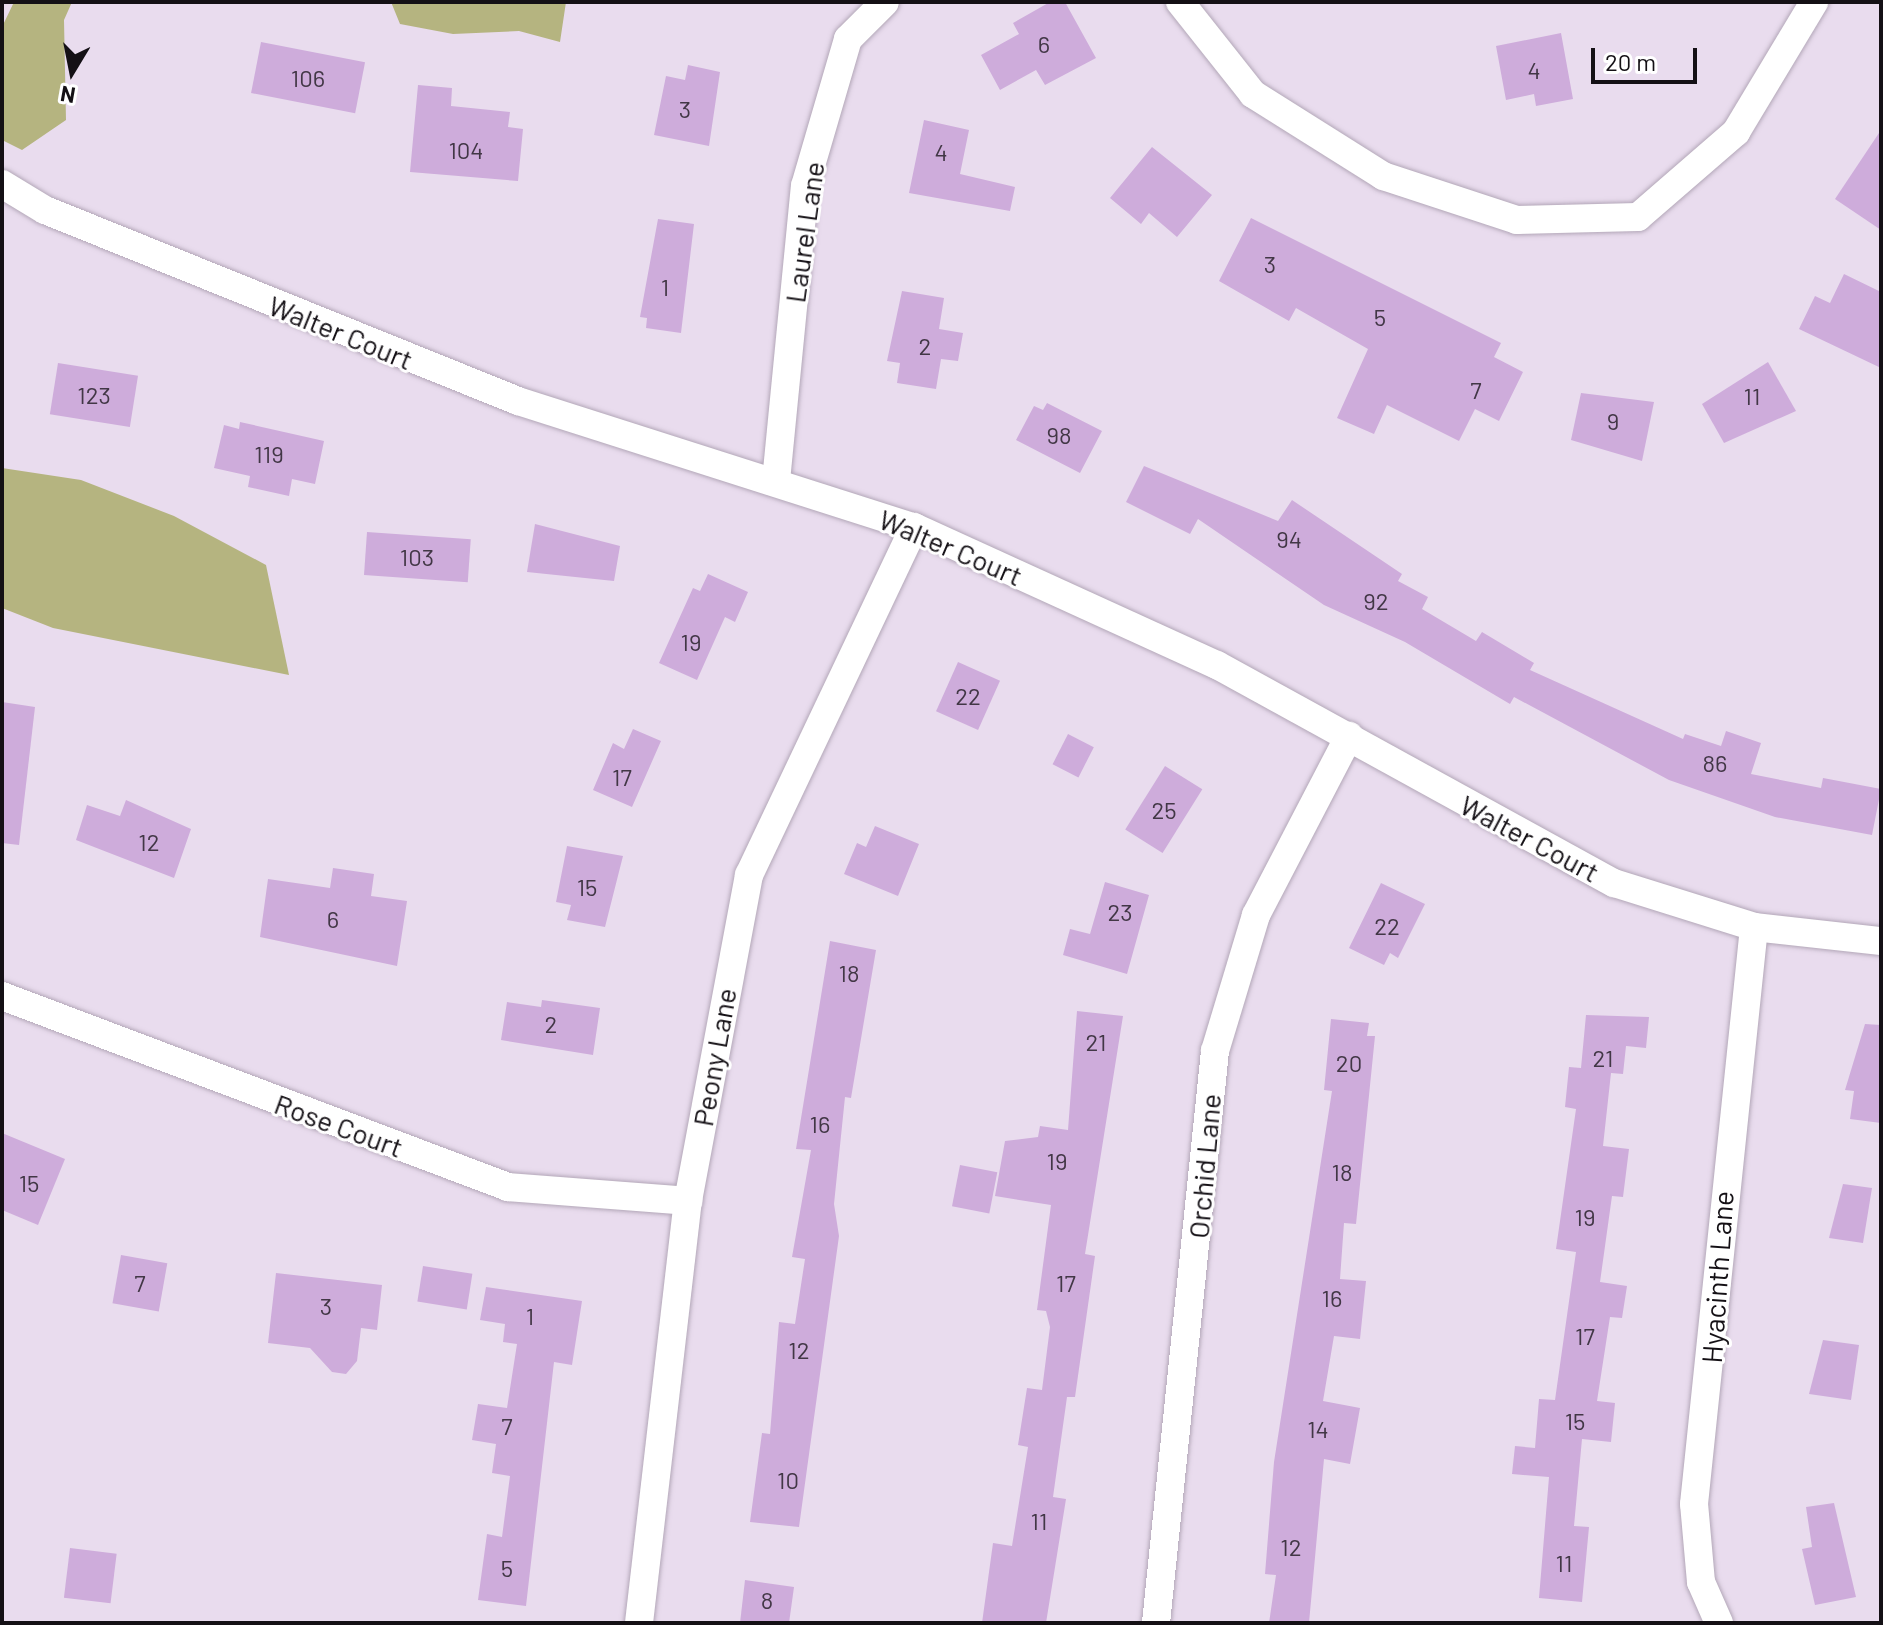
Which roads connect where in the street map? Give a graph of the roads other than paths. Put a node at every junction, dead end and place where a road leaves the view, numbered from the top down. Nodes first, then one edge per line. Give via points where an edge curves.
1 (885, 2) edge
2 (1180, 2) edge
3 (1814, 2) edge
4 (2, 184) edge
5 (776, 481) junction
6 (914, 527) junction
7 (1349, 736) junction
8 (1754, 927) junction
9 (1881, 941) edge
10 (2, 996) edge
11 (688, 1201) junction
12 (639, 1623) edge
13 (1156, 1623) edge
14 (1719, 1623) edge

1 - 5 street, Laurel Lane via 848,39 805,186
2 - 3 street via 1253,94 1383,176 1517,220 1638,217 1736,132
4 - 5 street, Walter Court via 58,216 518,401
5 - 6 street, Walter Court
6 - 7 street, Walter Court via 1217,665
6 - 11 street, Peony Lane via 749,875
7 - 8 street, Walter Court via 1614,883
7 - 13 street, Orchid Lane via 1256,915 1215,1051
8 - 9 street, Walter Court
8 - 14 street, Hyacinth Lane via 1694,1504 1701,1582
10 - 11 street, Rose Court via 508,1187
11 - 12 street, Peony Lane

